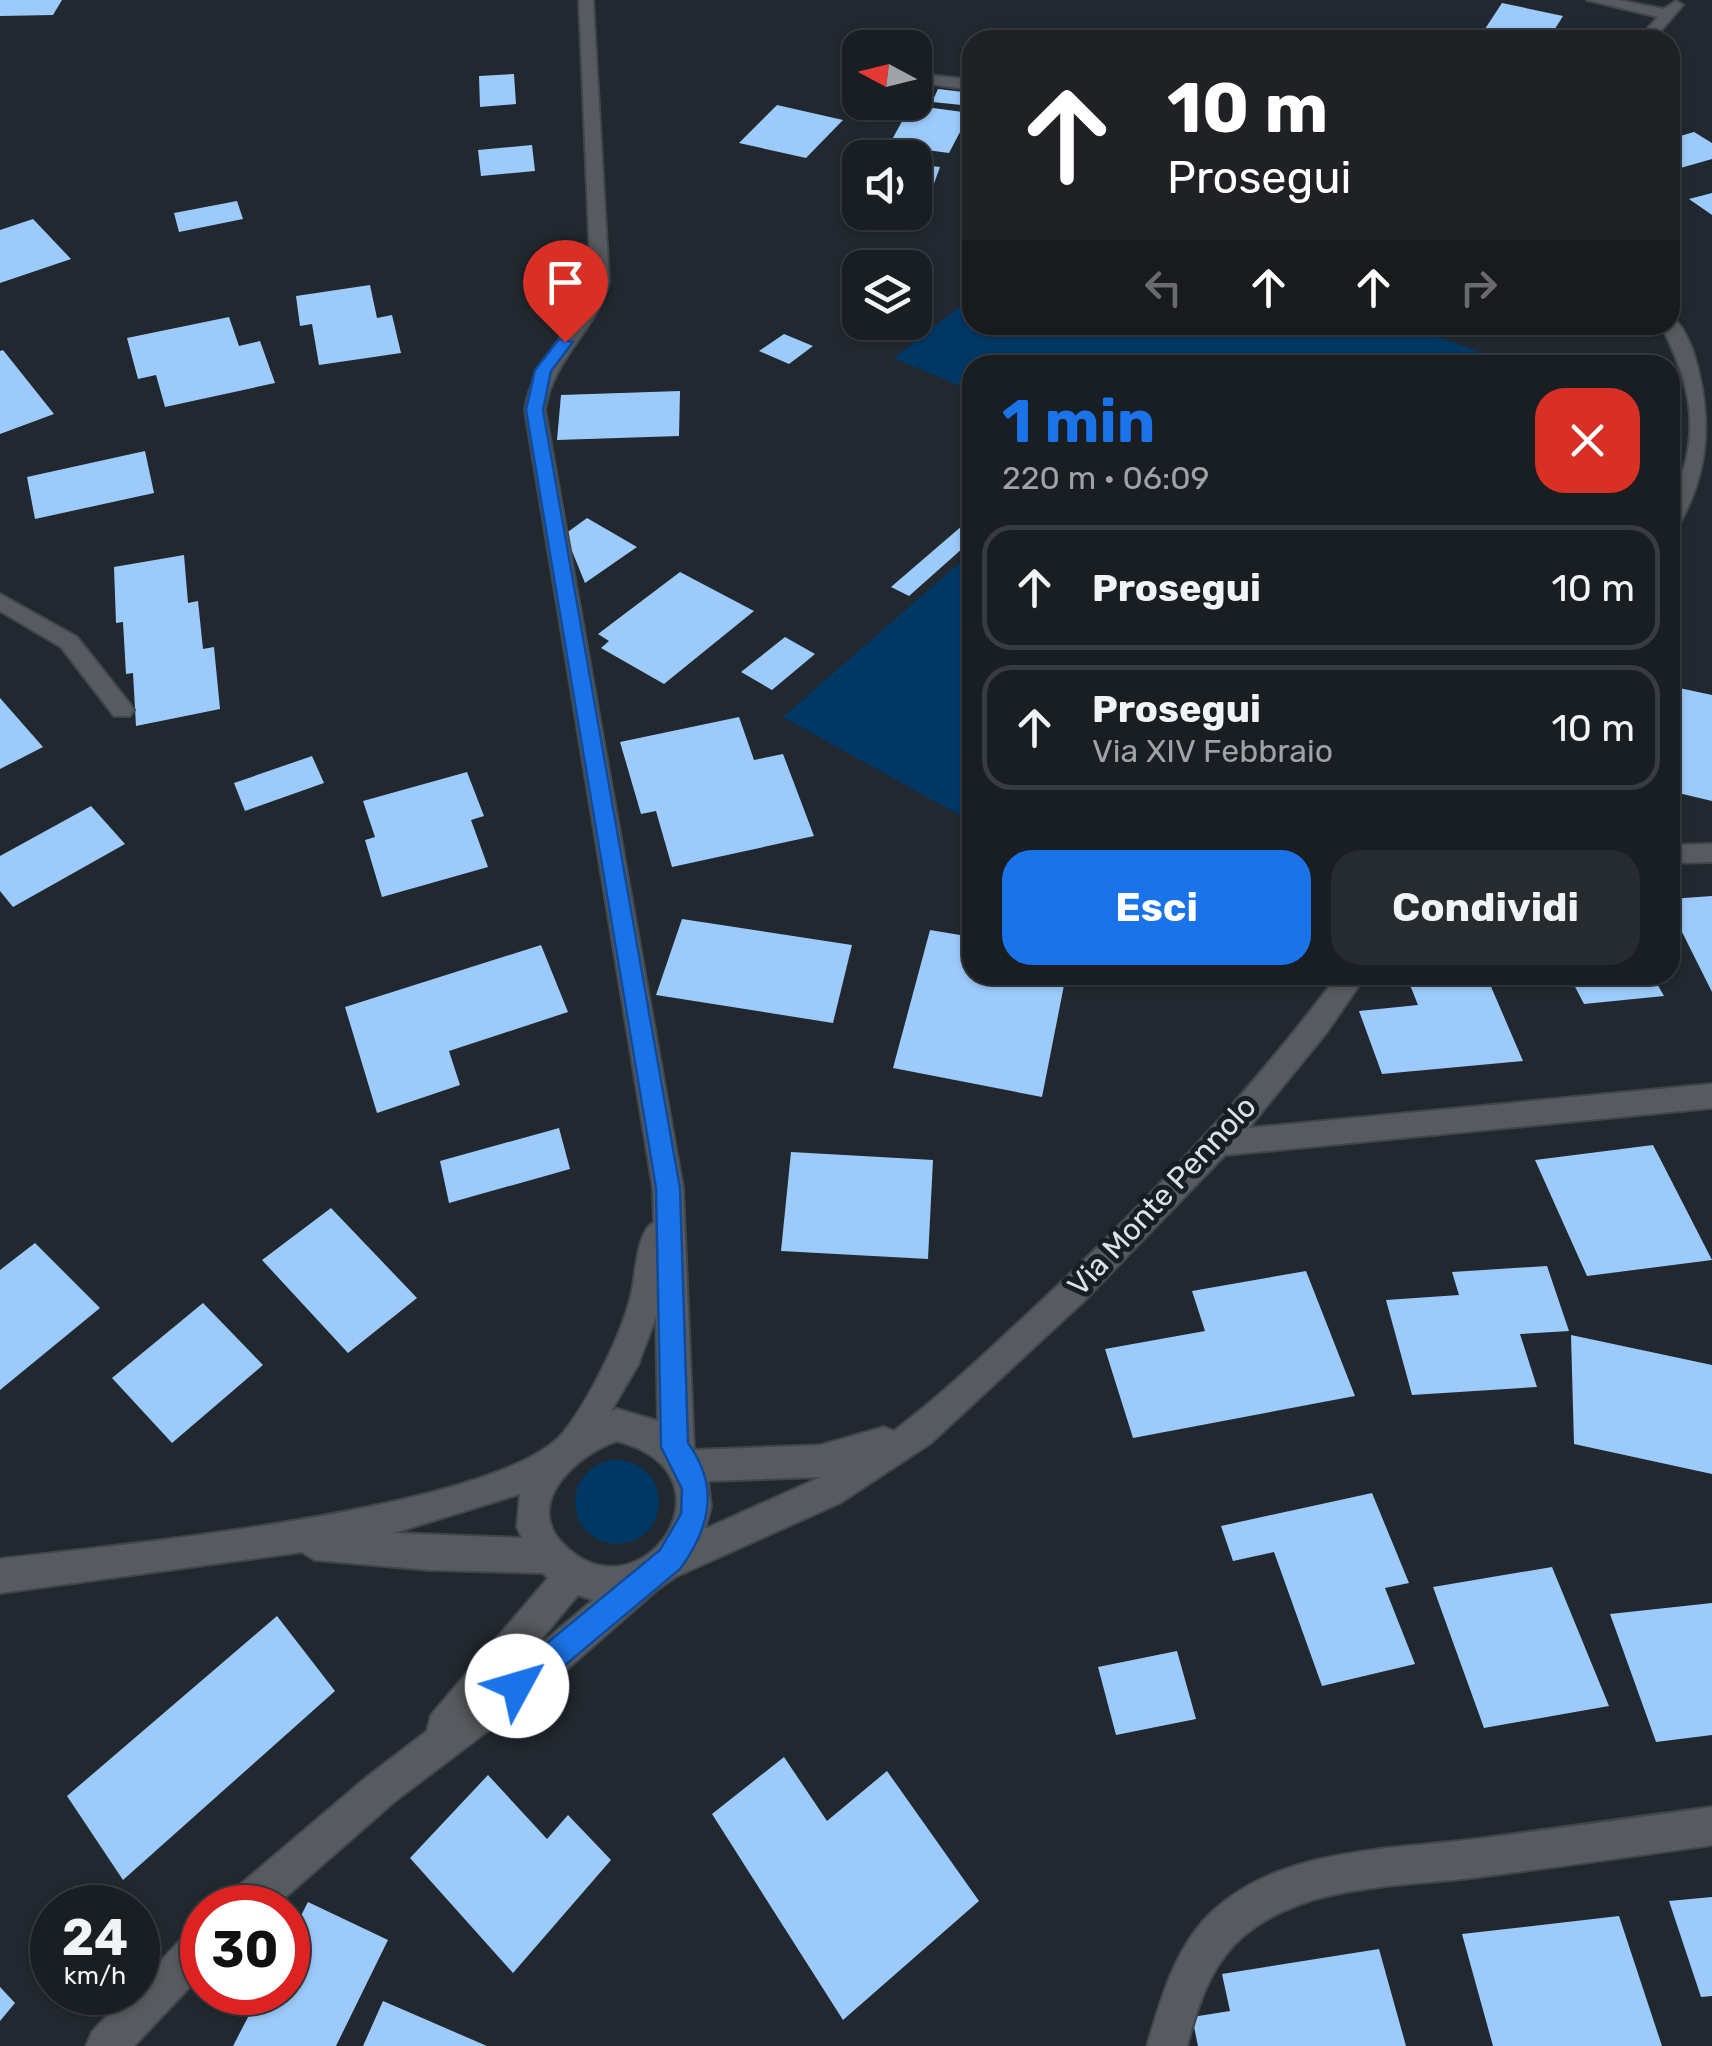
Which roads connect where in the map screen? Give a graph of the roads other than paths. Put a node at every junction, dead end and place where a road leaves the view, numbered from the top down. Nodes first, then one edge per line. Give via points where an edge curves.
1 (586, 0) edge
2 (1594, 0) edge
3 (1680, 0) edge
4 (1668, 14) junction
5 (1653, 30) edge
6 (932, 80) edge
7 (962, 84) edge
8 (1676, 335) edge
9 (1680, 503) edge
10 (0, 601) edge
11 (122, 710) dead end
12 (1712, 853) edge
13 (1680, 854) edge
14 (1345, 985) edge
15 (1712, 1096) edge
16 (1219, 1143) junction
17 (668, 1188) junction
18 (954, 1402) junction
19 (577, 1438) junction
20 (682, 1456) junction
21 (547, 1468) junction
22 (284, 1540) junction
23 (560, 1566) junction
24 (655, 1570) junction
25 (0, 1576) edge
26 (412, 1767) junction
27 (1712, 1826) edge
28 (269, 1885) edge
29 (180, 1969) edge
30 (106, 2046) edge
31 (1167, 2046) edge

1 - 17 street via 600,282 589,316 543,370 534,410
2 - 4 street
3 - 4 street
4 - 5 street
6 - 7 street
8 - 9 street via 1708,421 1699,468
10 - 11 street via 69,642
12 - 13 street
14 - 16 street, Via Monte Pennolo
15 - 16 street
16 - 18 street, Via Monte Pennolo via 1106,1261
17 - 19 street via 638,1327
17 - 20 street
18 - 20 street, Via Monte Pennolo via 901,1435 822,1461
18 - 24 street, Via Monte Pennolo via 879,1462
19 - 20 street via 596,1429 637,1426
19 - 21 street
20 - 24 street via 696,1489 695,1514 686,1538
21 - 22 street via 472,1498
21 - 23 street via 534,1513 538,1536
22 - 23 street
22 - 25 street
23 - 24 street via 597,1584 622,1584
23 - 26 street, Via Monte Pennolo
24 - 26 street, Via Monte Pennolo
26 - 28 street, Via Monte Pennolo
27 - 31 street via 1347,1876 1273,1893 1228,1923 1209,1945 1179,2002
29 - 30 street

